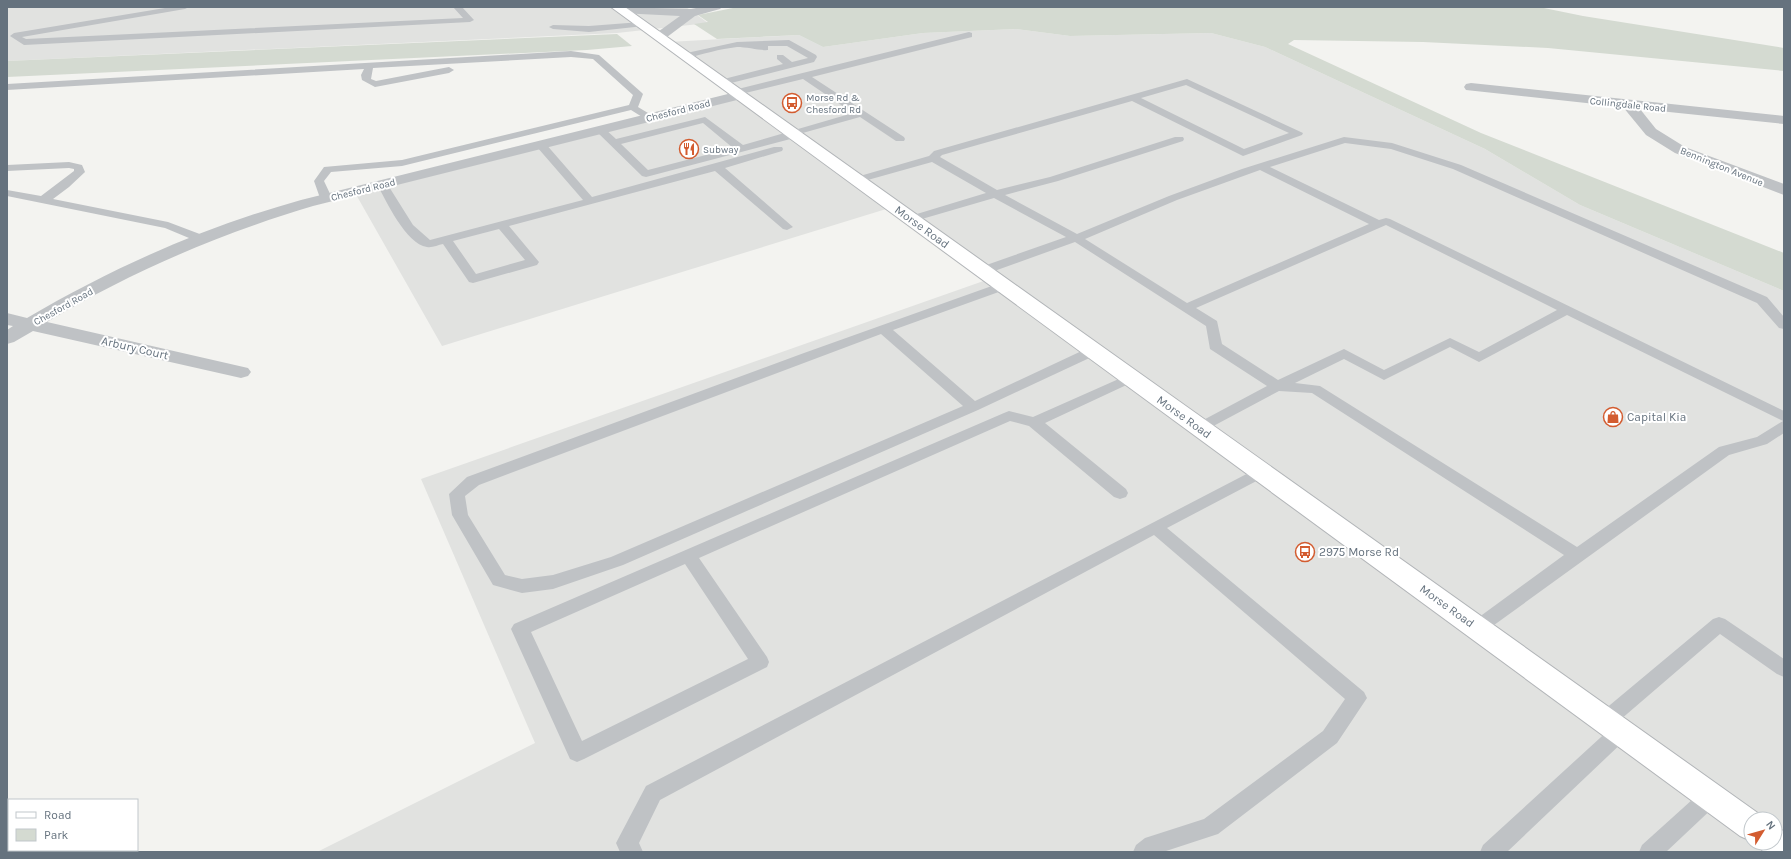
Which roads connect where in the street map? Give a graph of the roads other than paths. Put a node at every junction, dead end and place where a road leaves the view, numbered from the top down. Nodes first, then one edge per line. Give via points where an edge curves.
1 (185, 7) edge
2 (457, 7) edge
3 (619, 8) edge
4 (709, 8) edge
5 (691, 13) junction
6 (641, 24) junction
7 (553, 27) dead end
8 (969, 35) dead end
9 (659, 37) junction
10 (757, 44) junction
11 (768, 50) dead end
12 (685, 56) junction
13 (780, 57) dead end
14 (508, 59) junction
15 (790, 65) junction
16 (369, 67) junction
17 (805, 76) junction
18 (7, 87) edge
19 (1471, 87) dead end
20 (733, 90) junction
21 (1134, 98) junction
22 (1628, 104) junction
23 (633, 107) junction
24 (861, 114) junction
25 (657, 116) junction
26 (1784, 120) edge
27 (678, 127) junction
28 (600, 130) junction
29 (796, 137) junction
30 (900, 139) dead end
31 (1179, 139) dead end
32 (613, 143) junction
33 (541, 145) junction
34 (741, 149) junction
35 (933, 158) junction
36 (1260, 166) junction
37 (717, 167) junction
38 (7, 168) edge
39 (857, 180) junction
40 (382, 184) junction
41 (1784, 190) edge
42 (7, 192) edge
43 (995, 194) junction
44 (326, 198) junction
45 (45, 199) junction
46 (590, 201) junction
47 (911, 219) junction
48 (1378, 224) junction
49 (502, 225) junction
50 (787, 227) dead end
51 (1076, 238) junction
52 (200, 239) junction
53 (446, 240) junction
54 (982, 271) junction
55 (1003, 286) junction
56 (1186, 308) junction
57 (1566, 311) junction
58 (7, 319) edge
59 (29, 325) junction
60 (1784, 325) edge
61 (883, 329) junction
62 (7, 338) edge
63 (1093, 351) junction
64 (241, 372) dead end
65 (1130, 378) junction
66 (1277, 386) junction
67 (973, 407) junction
68 (1784, 417) edge
69 (1034, 422) junction
70 (1784, 426) edge
71 (1199, 428) junction
72 (1260, 472) junction
73 (1120, 493) dead end
74 (1156, 528) junction
75 (1576, 555) junction
76 (688, 556) junction
77 (1477, 628) junction
78 (1784, 669) edge
79 (1613, 726) junction
80 (1710, 797) junction
81 (1743, 820) edge
82 (632, 852) edge
83 (1144, 852) edge
84 (1491, 852) edge
85 (1650, 852) edge

1 - 2 lane via 14,36 24,42 470,20
3 - 5 street
3 - 6 main road, Morse Road
4 - 5 street
5 - 9 street
6 - 7 lane via 589,29
6 - 9 main road, Morse Road
8 - 17 lane
9 - 12 main road, Morse Road
10 - 11 lane
10 - 12 lane
10 - 15 lane via 789,43 813,56 811,60
12 - 20 main road, Morse Road
13 - 15 lane
14 - 16 lane
14 - 16 lane via 376,84 367,80
14 - 23 lane via 549,54 596,57 638,94
15 - 20 lane
16 - 18 lane
17 - 20 lane
17 - 24 lane
19 - 22 street, Collingdale Road
20 - 25 street, Chesford Road
20 - 29 main road, Morse Road
21 - 21 lane via 1187,82 1298,133 1244,152
21 - 35 lane via 938,153
22 - 26 street, Collingdale Road
22 - 41 street, Bennington Avenue via 1651,132 1680,150
23 - 25 lane via 635,110
23 - 44 lane via 402,164 328,169 319,181
24 - 29 lane
24 - 30 lane
25 - 27 lane
25 - 28 street, Chesford Road
27 - 32 lane
27 - 34 lane via 704,120
28 - 32 lane
28 - 33 street, Chesford Road
29 - 34 lane
29 - 37 lane
29 - 39 main road, Morse Road
31 - 43 lane via 1054,180
32 - 34 lane via 646,174
33 - 40 street, Chesford Road
33 - 46 lane
35 - 39 lane
35 - 43 lane
36 - 48 lane
36 - 51 lane
36 - 60 lane via 1344,140 1392,146 1457,167 1762,300
37 - 46 lane
37 - 50 lane
38 - 45 lane via 69,165 78,167 80,172 73,179
39 - 47 main road, Morse Road
40 - 44 street, Chesford Road
40 - 53 lane via 423,242 429,244
42 - 45 lane
43 - 47 lane
43 - 51 lane
44 - 52 street, Chesford Road via 269,214
45 - 52 lane via 168,225
46 - 49 lane
47 - 54 main road, Morse Road
48 - 56 lane
48 - 57 lane via 1386,221
49 - 53 lane
49 - 53 lane via 533,262 474,279
51 - 54 lane
51 - 56 lane
52 - 59 street, Chesford Road via 113,278
54 - 55 main road, Morse Road
55 - 61 lane
55 - 63 main road, Morse Road
56 - 66 lane via 1212,324 1215,346
57 - 66 lane via 1480,358 1450,342 1384,376 1344,353
57 - 68 lane
58 - 59 street, Arbury Court
59 - 62 street, Chesford Road
59 - 64 street, Arbury Court
61 - 67 lane
61 - 67 lane via 473,481 457,494 460,515 499,580 522,586 552,582 617,561
63 - 65 main road, Morse Road
63 - 67 lane
65 - 69 lane
65 - 71 main road, Morse Road
66 - 71 lane
66 - 75 lane via 1315,389
69 - 73 lane
69 - 76 lane via 1009,416
70 - 75 lane via 1762,441 1724,451
71 - 72 main road, Morse Road
72 - 74 lane
72 - 77 main road, Morse Road
74 - 82 lane via 653,793 628,843
74 - 83 lane via 1357,698 1330,738 1210,827 1153,845
75 - 77 lane
76 - 76 lane via 520,629 577,753 760,662
77 - 79 main road, Morse Road
78 - 79 lane via 1719,624
79 - 80 main road, Morse Road
79 - 84 lane
80 - 81 main road, Morse Road
80 - 85 lane

